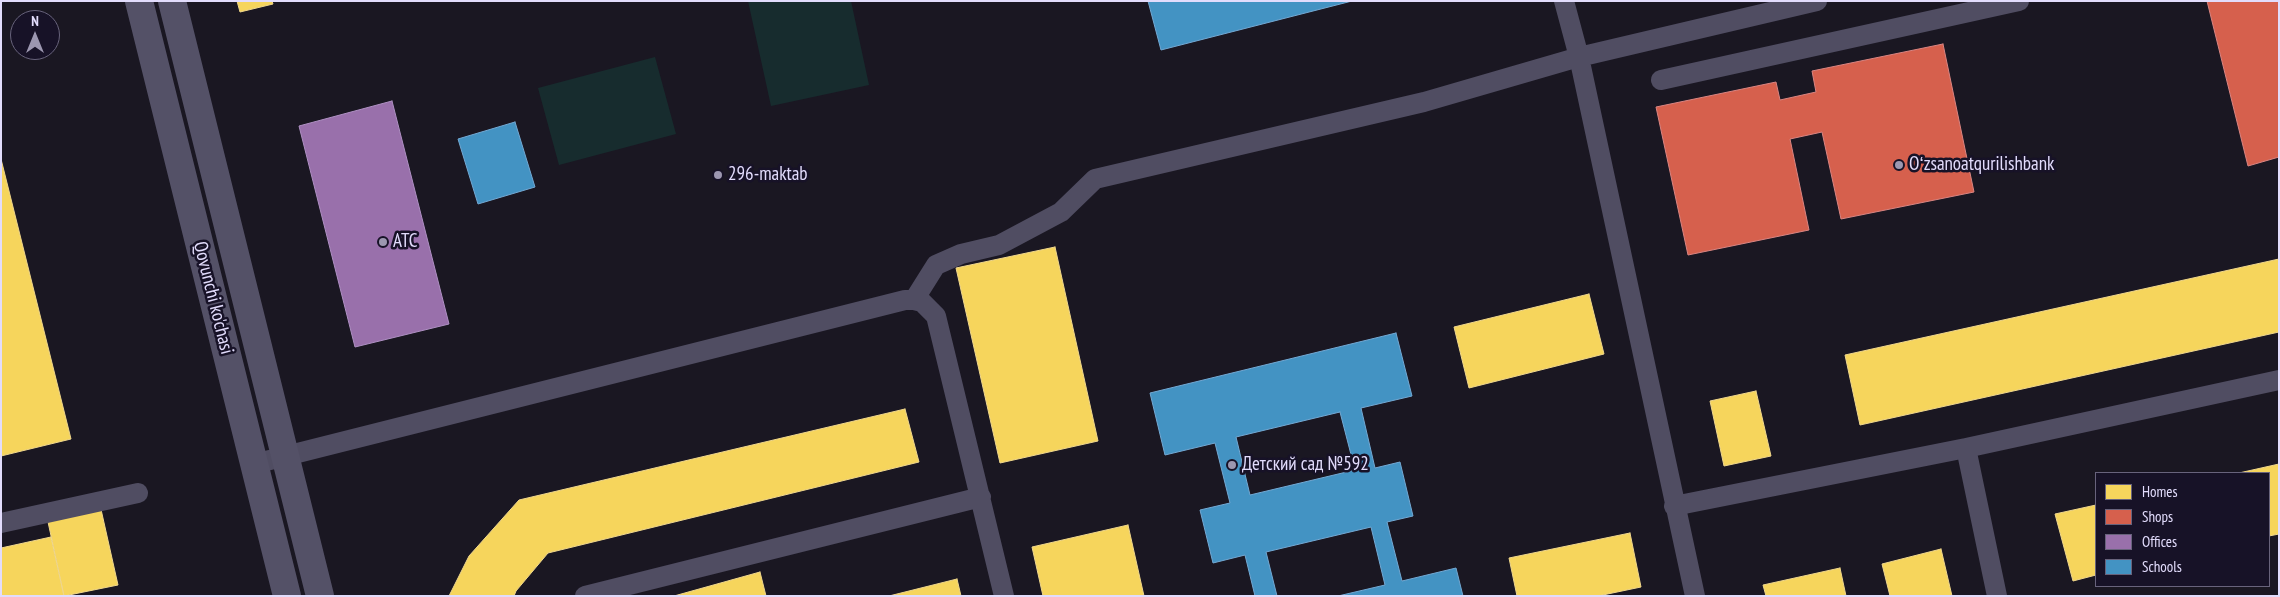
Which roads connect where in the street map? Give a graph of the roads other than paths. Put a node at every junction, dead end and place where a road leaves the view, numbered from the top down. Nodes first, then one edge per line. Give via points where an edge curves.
1 (139, 1) edge
2 (172, 1) edge
3 (1564, 1) edge
4 (1817, 1) edge
5 (2019, 1) edge
6 (1579, 57) junction
7 (1661, 80) dead end
8 (914, 300) junction
9 (2279, 380) edge
10 (1966, 448) junction
11 (286, 456) junction
12 (254, 464) junction
13 (138, 492) dead end
14 (981, 497) junction
15 (1674, 506) junction
16 (1, 523) edge
17 (287, 596) edge
18 (320, 596) edge
19 (585, 596) edge
20 (1004, 596) edge
21 (1695, 596) edge
22 (1997, 596) edge

1 - 12 street, Qovunchi ko'chasi
2 - 11 street, Qovunchi ko'chasi
3 - 6 lane
4 - 6 lane
5 - 7 lane
6 - 8 lane via 1424,102 1095,179 1061,212 999,244 961,254 936,265
6 - 15 lane
8 - 11 lane
8 - 14 lane via 922,302 936,316
9 - 10 lane
10 - 15 lane
10 - 22 lane
11 - 12 lane
11 - 18 street, Qovunchi ko'chasi
12 - 17 street, Qovunchi ko'chasi
13 - 16 lane
14 - 19 lane
14 - 20 lane
15 - 21 lane

